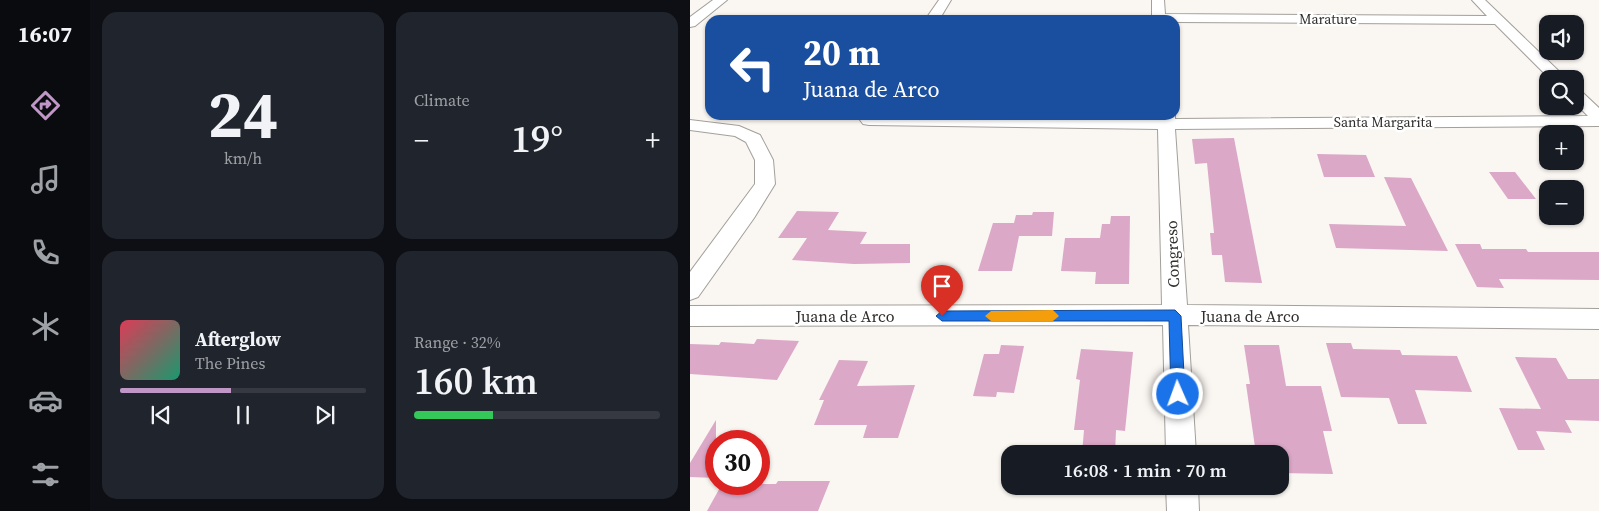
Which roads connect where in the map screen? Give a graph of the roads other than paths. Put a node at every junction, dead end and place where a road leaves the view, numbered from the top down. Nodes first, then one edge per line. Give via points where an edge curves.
1 (721, 0) edge
2 (945, 0) edge
3 (1158, 0) edge
4 (1478, 0) edge
5 (935, 15) edge
6 (1159, 15) edge
7 (1180, 19) edge
8 (1498, 20) junction
9 (690, 23) edge
10 (1550, 70) edge
11 (1584, 103) edge
12 (1180, 119) edge
13 (1599, 119) edge
14 (1166, 120) edge
15 (695, 125) edge
16 (690, 290) edge
17 (690, 316) edge
18 (1175, 316) junction
19 (1599, 319) edge
20 (1180, 445) edge
21 (1182, 495) edge
22 (1183, 511) edge

1 - 9 street
2 - 5 street
3 - 6 street
4 - 8 street
7 - 8 street, Marature
8 - 10 street
11 - 13 street
12 - 13 street, Santa Margarita
14 - 18 street, Congreso
15 - 16 street via 740,131 754,139 764,160 765,184
17 - 18 street, Juana de Arco
18 - 19 street, Juana de Arco
18 - 20 street, Congreso
21 - 22 street

